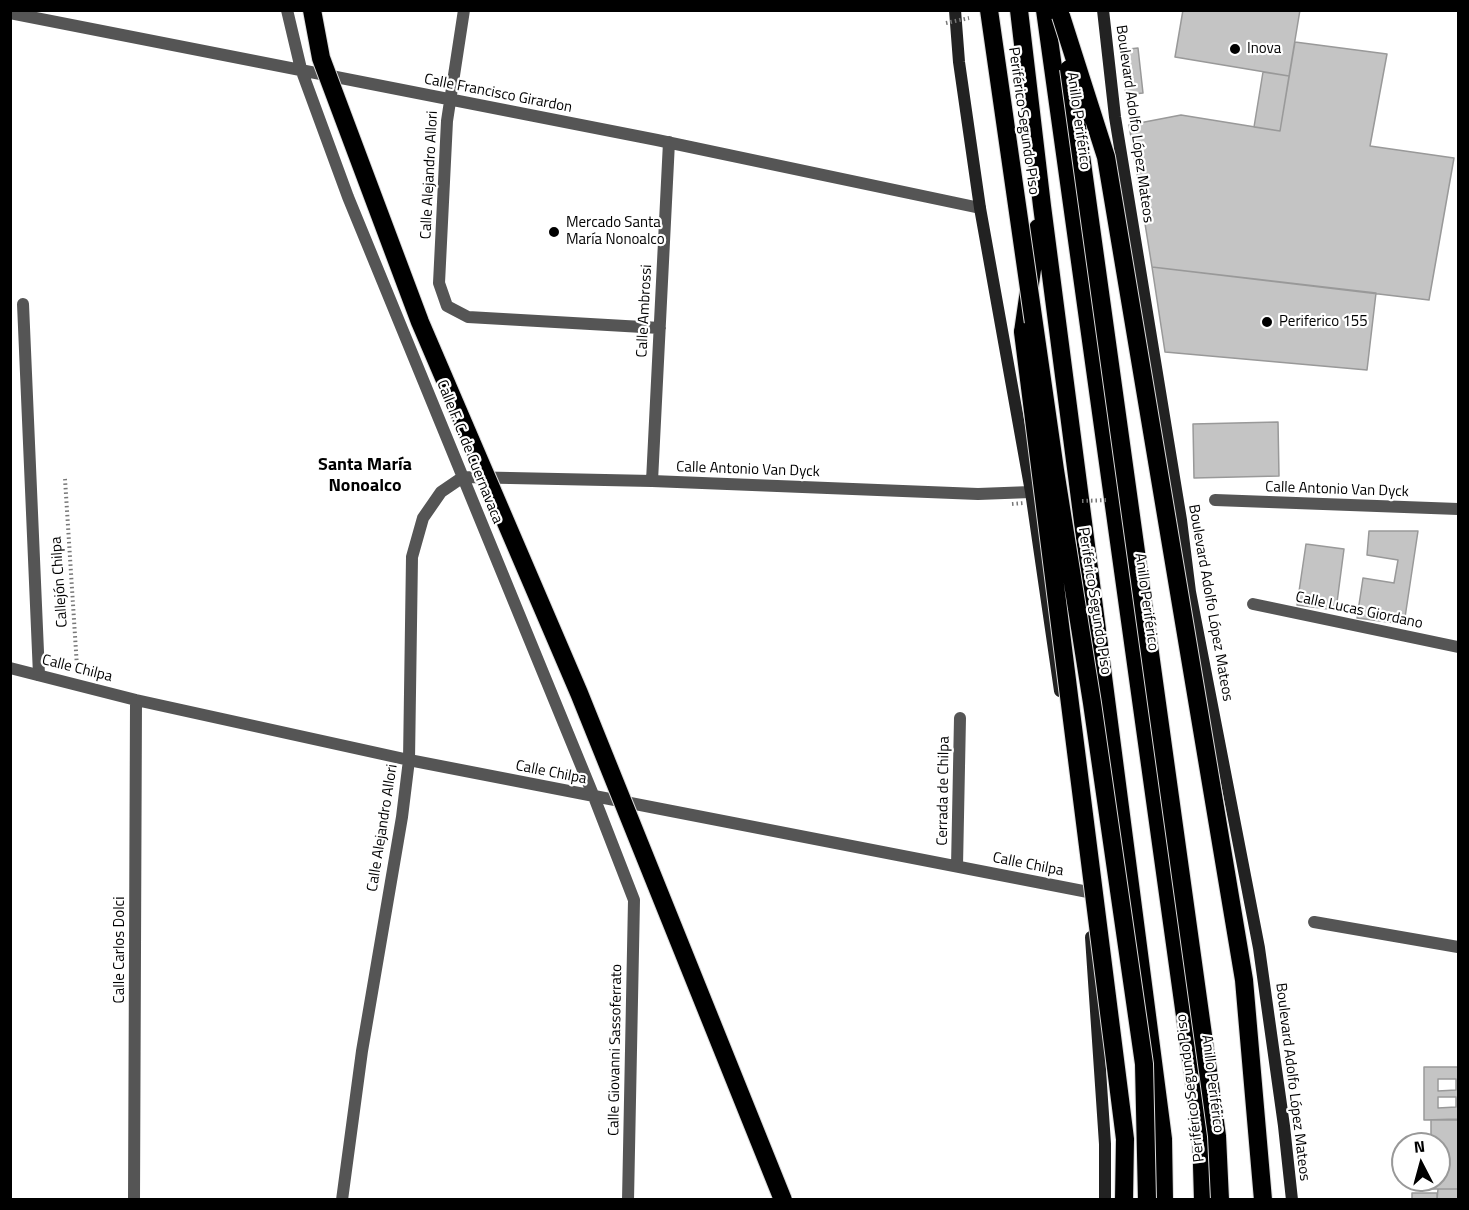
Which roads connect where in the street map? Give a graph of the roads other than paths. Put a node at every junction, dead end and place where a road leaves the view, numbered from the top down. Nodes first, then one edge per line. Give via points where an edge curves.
1 (287, 10) edge
2 (312, 10) edge
3 (464, 10) edge
4 (955, 10) edge
5 (989, 10) edge
6 (1019, 10) edge
7 (1104, 10) edge
8 (1056, 12) edge
9 (10, 13) edge
10 (301, 69) junction
11 (449, 100) junction
12 (669, 142) junction
13 (1042, 206) junction
14 (980, 208) junction
15 (22, 304) dead end
16 (660, 328) junction
17 (463, 477) junction
18 (651, 481) junction
19 (1033, 497) junction
20 (1215, 500) dead end
21 (1458, 509) edge
22 (1253, 604) dead end
23 (1458, 647) edge
24 (10, 668) edge
25 (39, 675) junction
26 (136, 700) junction
27 (960, 717) dead end
28 (409, 760) junction
29 (594, 797) junction
30 (957, 866) junction
31 (1089, 892) junction
32 (634, 900) joint
33 (1314, 922) dead end
34 (1458, 947) edge
35 (134, 1200) edge
36 (342, 1200) edge
37 (628, 1200) edge
38 (783, 1200) edge
39 (1105, 1200) edge
40 (1124, 1200) edge
41 (1147, 1200) edge
42 (1164, 1200) edge
43 (1203, 1200) edge
44 (1220, 1200) edge
45 (1263, 1200) edge
46 (1292, 1200) edge

1 - 10 street, Calle F. C. de Cuernavaca
2 - 38 highway, bridge via 321,58 420,322 584,704
3 - 11 street, Calle Alejandro Allori
4 - 14 main road
5 - 41 highway, Periférico Segundo Piso, bridge via 1144,1064
6 - 13 highway
7 - 46 main road, Boulevard Adolfo López Mateos via 1115,117 1190,592 1259,948
8 - 43 highway, Anillo Periférico via 1201,1131
8 - 44 highway, Periférico Segundo Piso, bridge via 1217,1136
8 - 45 highway, bridge via 1106,157 1244,980
9 - 10 street, Calle Francisco Girardon
10 - 11 street, Calle Francisco Girardon
10 - 17 street, Calle F. C. de Cuernavaca via 348,197
11 - 12 street, Calle Francisco Girardon
11 - 16 street, Calle Alejandro Allori via 439,283 447,306 468,317
12 - 14 street, Calle Francisco Girardon
12 - 16 street, Calle Ambrossi
13 - 40 highway, bridge via 1023,332 1125,1139
13 - 42 highway via 1163,1139
14 - 19 main road
15 - 25 street
16 - 18 street, Calle Ambrossi
17 - 18 street, Calle Antonio Van Dyck
17 - 28 street, Calle Alejandro Allori via 441,492 423,518 412,556
17 - 29 street, Calle F. C. de Cuernavaca
18 - 19 street, Calle Antonio Van Dyck
19 - 31 main road
20 - 21 street, Calle Antonio Van Dyck
22 - 23 street, Calle Lucas Giordano
24 - 25 street, Calle Chilpa
25 - 26 street, Calle Chilpa
26 - 28 street, Calle Chilpa
26 - 35 street, Calle Carlos Dolci
27 - 30 street, Cerrada de Chilpa
28 - 29 street, Calle Chilpa
28 - 36 street, Calle Alejandro Allori
29 - 30 street, Calle Chilpa
29 - 32 street, Calle F. C. de Cuernavaca
30 - 31 street, Calle Chilpa
31 - 39 main road
32 - 37 street, Calle Giovanni Sassoferrato
33 - 34 street

